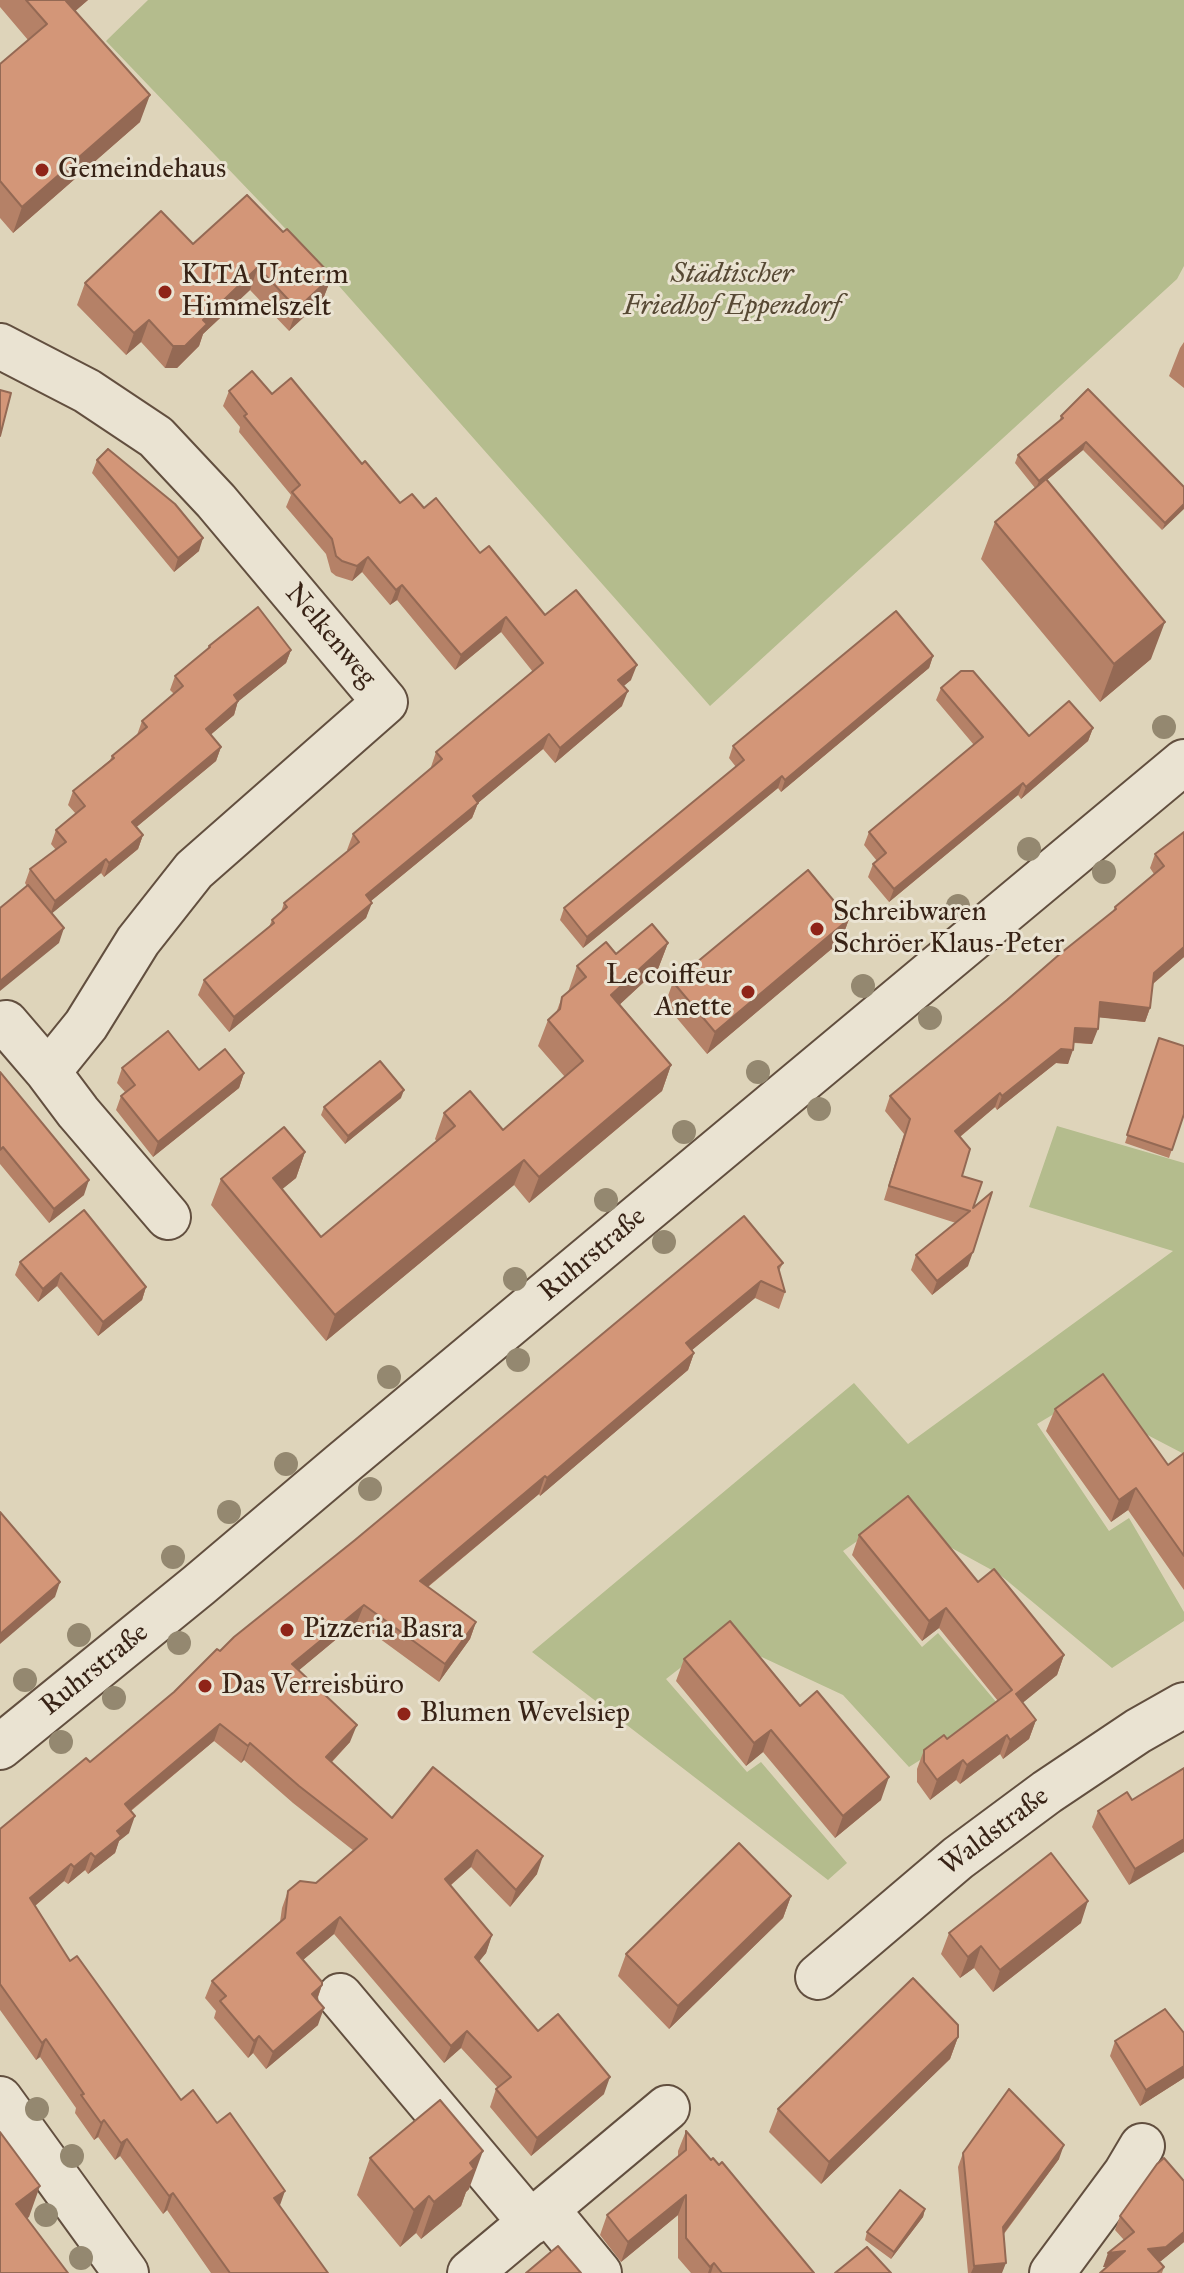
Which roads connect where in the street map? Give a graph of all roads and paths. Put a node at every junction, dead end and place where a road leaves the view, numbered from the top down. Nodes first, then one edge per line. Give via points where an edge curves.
1 (0, 346) edge
2 (1184, 762) edge
3 (6, 1023) dead end
4 (48, 1072) junction
5 (168, 1217) dead end
6 (1184, 1705) edge
7 (0, 1747) edge
8 (818, 1977) dead end
9 (340, 1996) dead end
10 (0, 2099) edge
11 (667, 2108) dead end
12 (1142, 2146) dead end
13 (539, 2217) junction
14 (126, 2273) edge
15 (470, 2273) edge
16 (599, 2273) edge
17 (1052, 2273) edge

1 - 4 street, Nelkenweg via 87,391 156,437 385,702 194,870
2 - 7 street, Ruhrstraße
3 - 4 street
4 - 5 street
6 - 8 street, Waldstraße via 1021,1811
9 - 13 street
10 - 14 street
11 - 13 street
12 - 17 street
13 - 15 street
13 - 16 street

